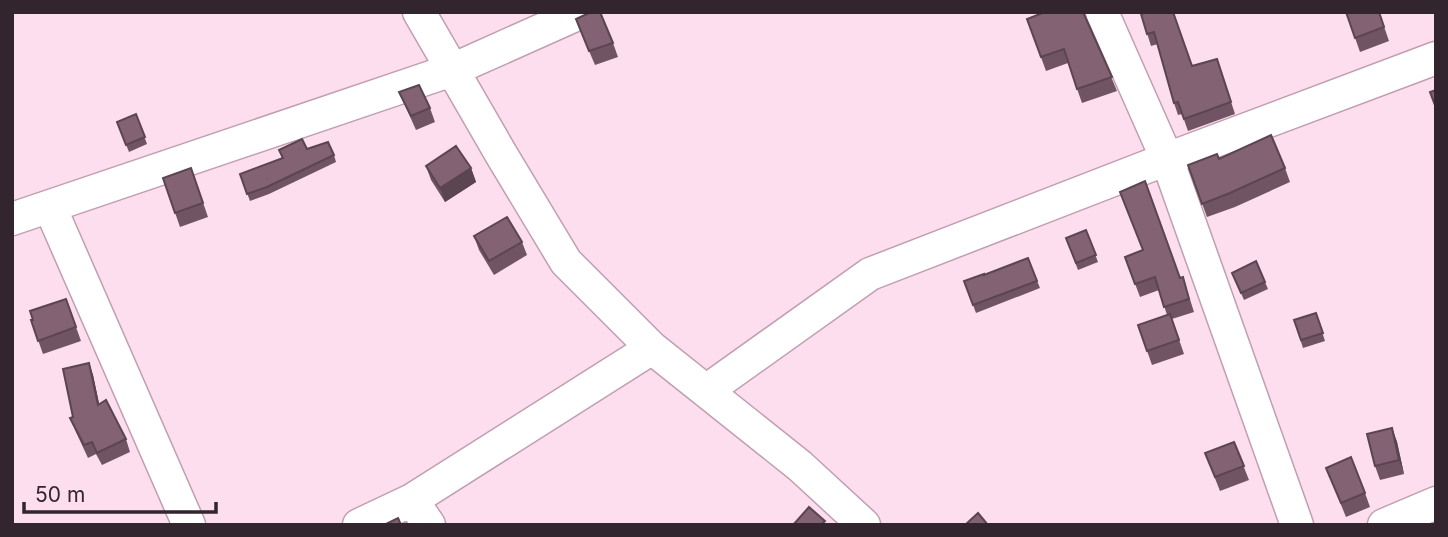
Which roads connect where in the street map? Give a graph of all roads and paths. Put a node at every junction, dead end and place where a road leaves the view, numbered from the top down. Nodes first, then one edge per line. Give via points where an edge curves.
1 (419, 12) edge
2 (582, 12) edge
3 (1102, 12) edge
4 (1436, 58) edge
5 (452, 70) junction
6 (1167, 159) junction
7 (50, 207) junction
8 (12, 219) edge
9 (652, 348) junction
10 (706, 391) junction
11 (1436, 503) edge
12 (421, 512) edge
13 (189, 525) edge
14 (359, 525) edge
15 (864, 525) edge
16 (1297, 525) edge
17 (1384, 525) edge

1 - 5 street
2 - 5 street
3 - 6 street
4 - 6 street
5 - 7 street
5 - 9 street via 566,262
6 - 10 street via 870,274
6 - 16 street
7 - 8 street
7 - 13 street
9 - 10 street
9 - 12 street
10 - 15 street via 800,466
11 - 17 street
12 - 14 street

